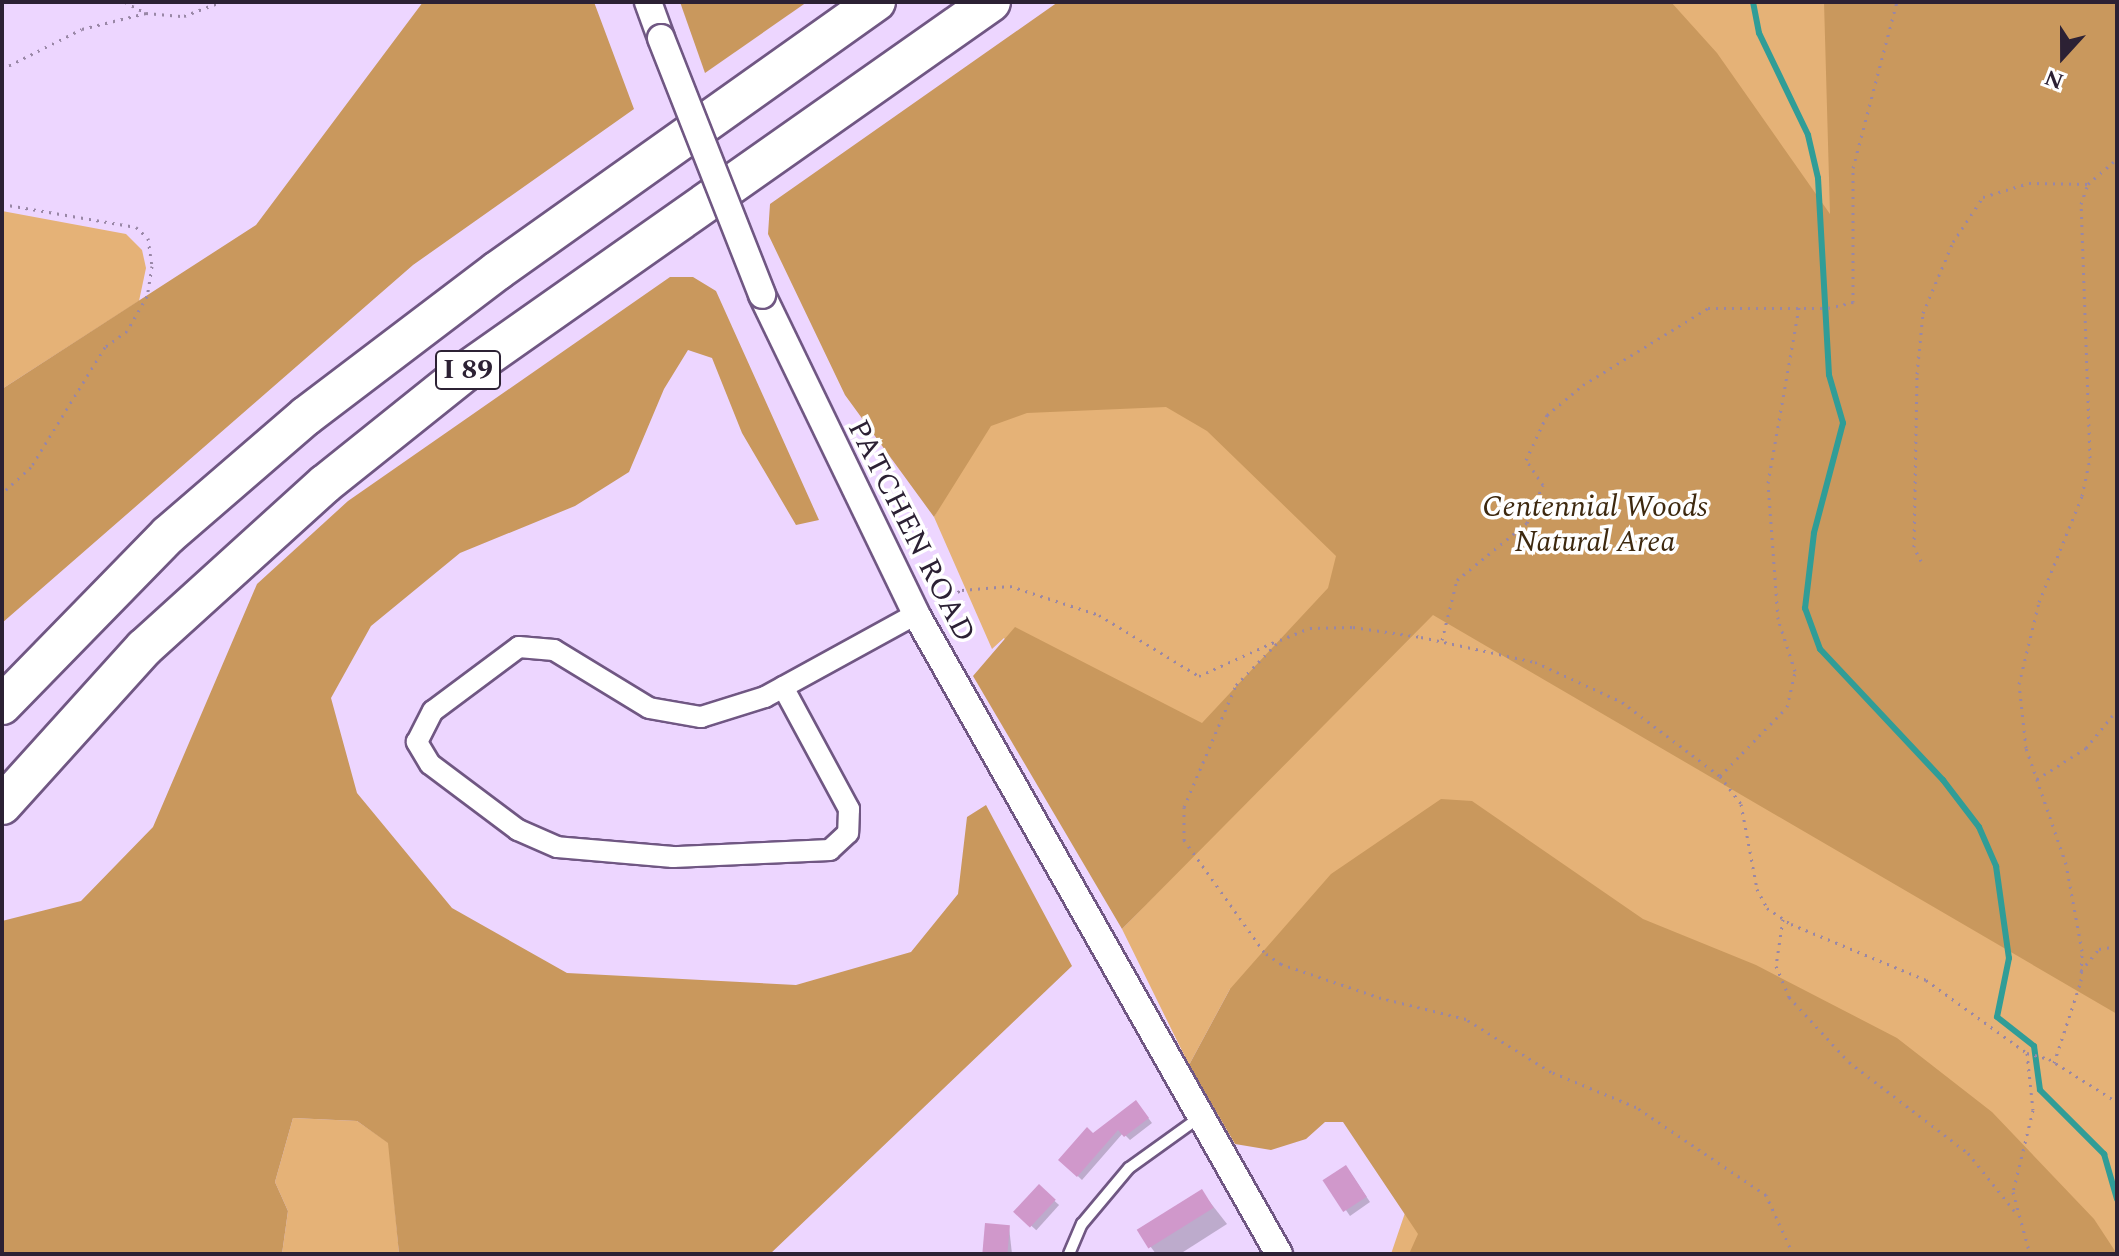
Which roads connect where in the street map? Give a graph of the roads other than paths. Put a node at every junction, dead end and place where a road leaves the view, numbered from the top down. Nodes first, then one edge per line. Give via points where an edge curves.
1 (648, 2) edge
2 (876, 2) edge
3 (991, 2) edge
4 (916, 614) junction
5 (783, 687) junction
6 (2, 705) edge
7 (2, 805) edge
8 (1201, 1116) junction
9 (1069, 1254) edge
10 (1279, 1254) edge

1 - 4 street, PATCHEN ROAD, bridge via 762,295
2 - 6 highway, I 89 via 497,271 306,416 168,535
3 - 7 highway, I 89 via 465,372 325,484 144,648
4 - 5 street
4 - 8 street, PATCHEN ROAD
5 - 5 street via 713,716 675,715 649,708 554,650 528,645 502,656 433,711 417,742 430,764 518,830 557,847 686,858 830,850 848,833 849,809
8 - 9 lane via 1129,1168 1082,1224
8 - 10 street, PATCHEN ROAD

